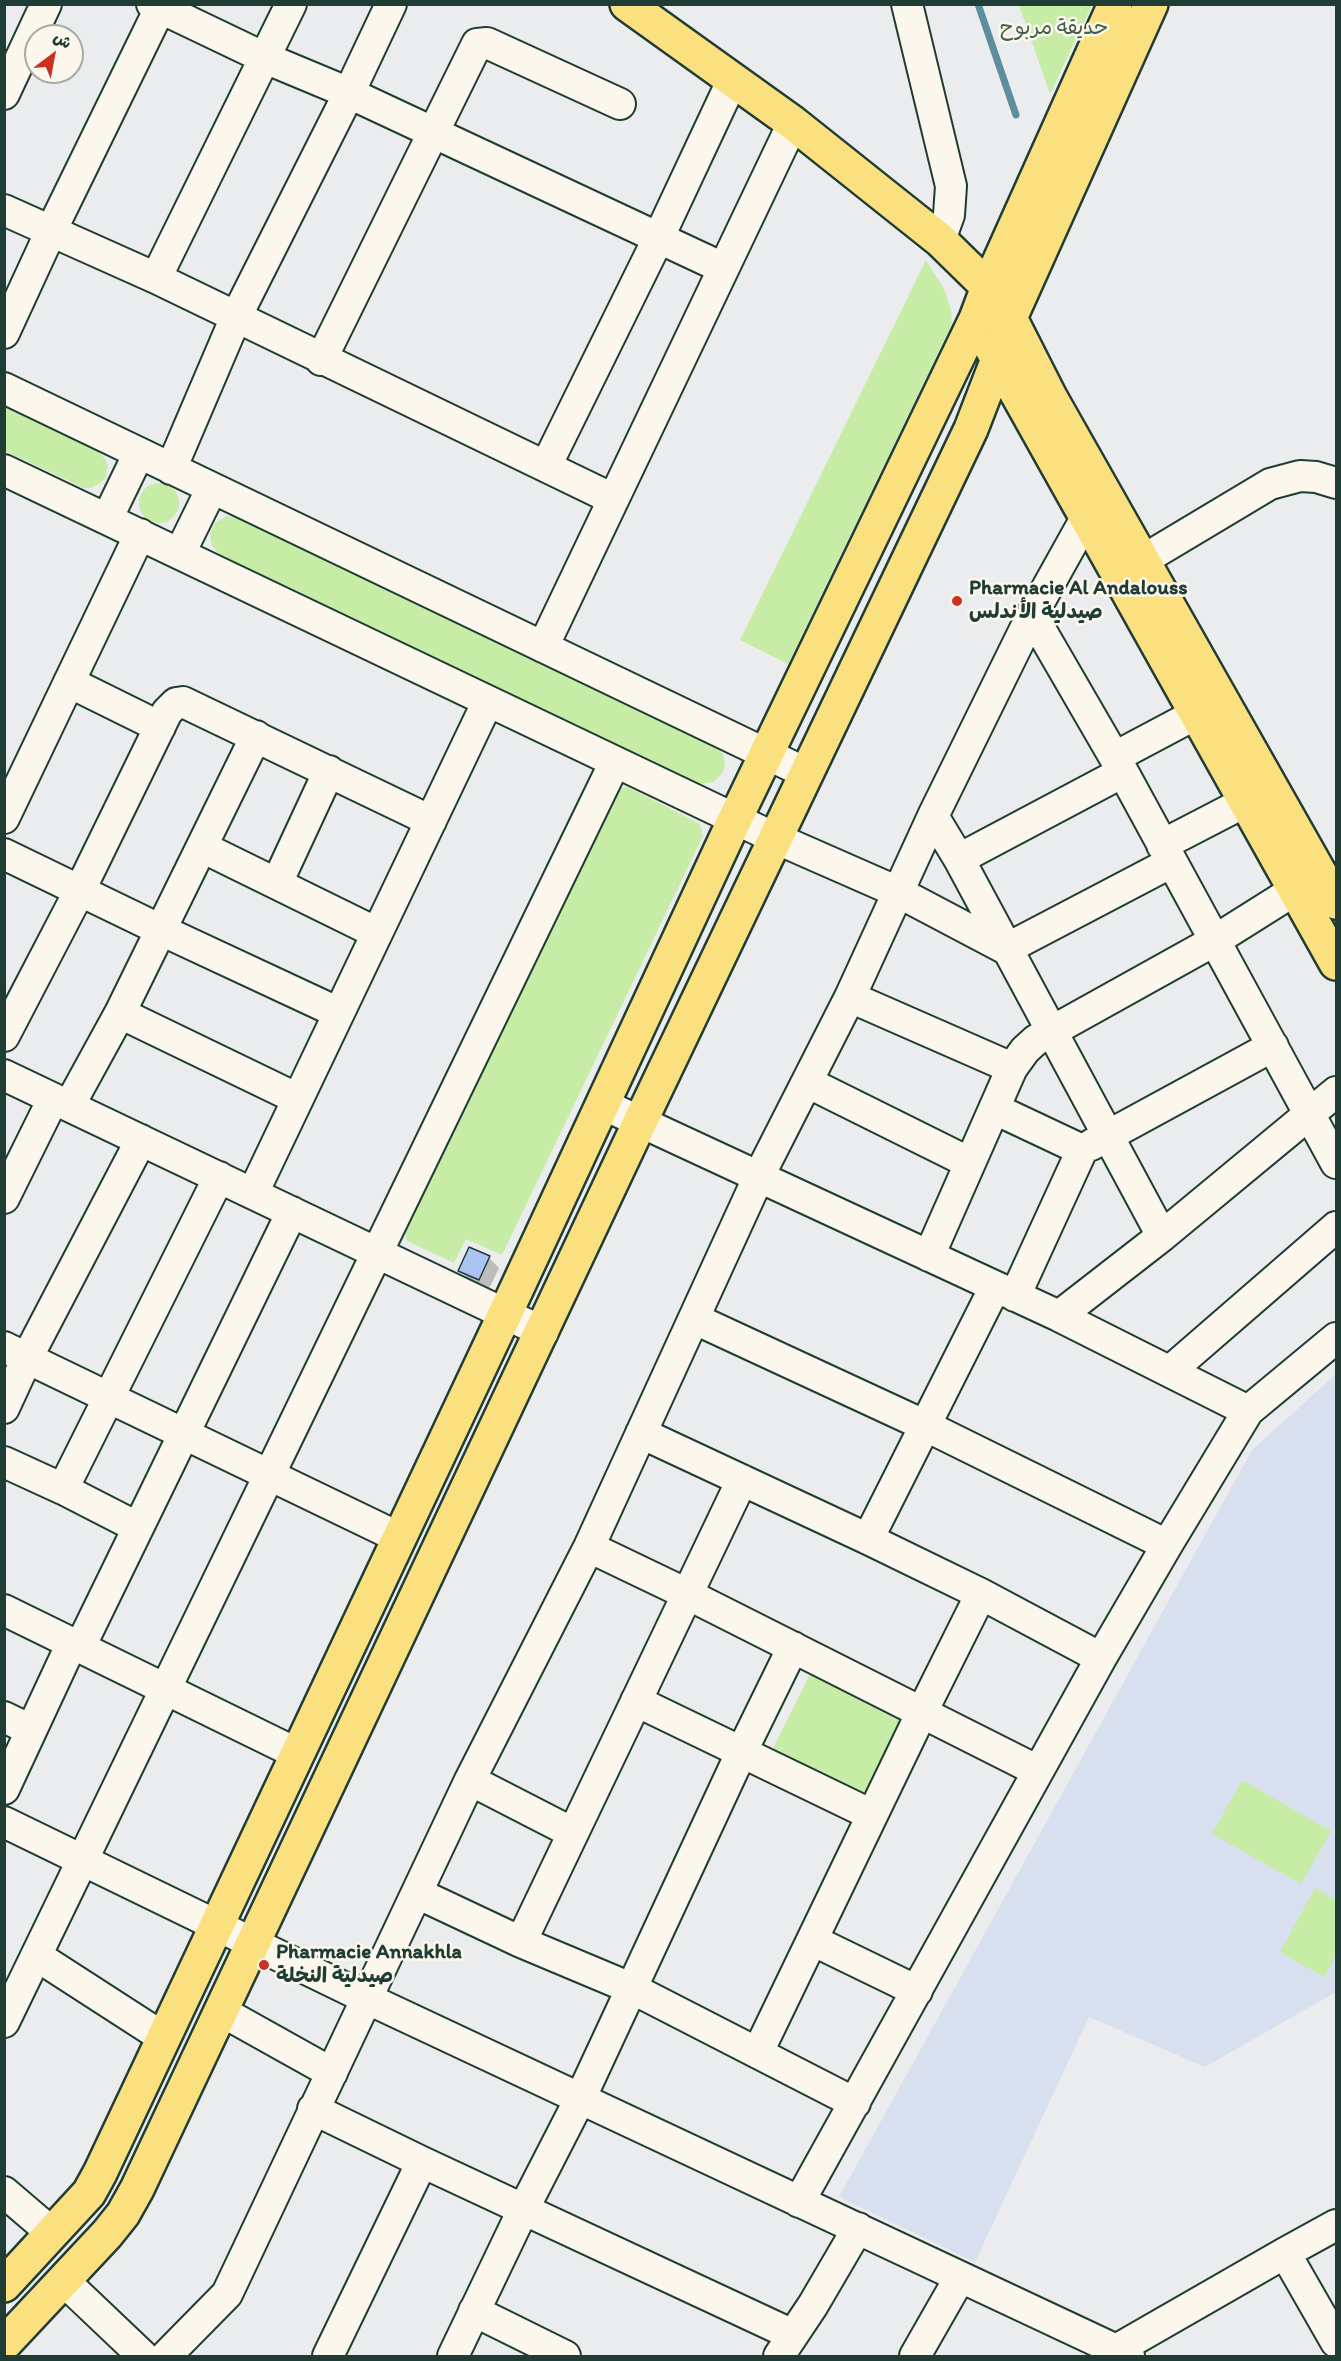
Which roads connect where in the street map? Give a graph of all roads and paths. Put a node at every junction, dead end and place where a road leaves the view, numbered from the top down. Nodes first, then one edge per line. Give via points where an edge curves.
1 (46, 4) edge
2 (291, 4) edge
3 (391, 4) edge
4 (627, 4) edge
5 (907, 4) edge
6 (1114, 4) edge
7 (1151, 4) edge
8 (156, 6) edge
9 (265, 58) junction
10 (733, 79) junction
11 (349, 93) junction
12 (4, 94) edge
13 (620, 104) dead end
14 (793, 123) junction
15 (434, 132) junction
16 (4, 210) edge
17 (51, 231) junction
18 (658, 239) junction
19 (948, 248) junction
20 (723, 268) junction
21 (156, 278) junction
22 (988, 287) junction
23 (236, 317) junction
24 (1010, 318) junction
25 (976, 319) junction
26 (4, 333) edge
27 (998, 359) junction
28 (321, 360) junction
29 (4, 388) edge
30 (1029, 414) junction
31 (971, 429) junction
32 (139, 453) junction
33 (546, 466) junction
34 (171, 468) junction
35 (4, 470) edge
36 (1336, 483) edge
37 (212, 489) junction
38 (613, 499) junction
39 (1086, 518) junction
40 (107, 519) junction
41 (140, 534) junction
42 (180, 553) junction
43 (1143, 560) junction
44 (1032, 615) junction
45 (543, 647) junction
46 (69, 682) junction
47 (488, 700) junction
48 (1196, 714) junction
49 (160, 727) junction
50 (256, 736) junction
51 (768, 755) junction
52 (615, 762) junction
53 (1119, 765) junction
54 (329, 771) junction
55 (806, 773) junction
56 (1245, 802) junction
57 (933, 816) junction
58 (4, 818) edge
59 (735, 819) junction
60 (430, 821) junction
61 (775, 838) junction
62 (202, 847) junction
63 (4, 854) edge
64 (1167, 854) junction
65 (959, 859) junction
66 (277, 883) junction
67 (80, 890) junction
68 (1295, 890) junction
69 (898, 892) junction
70 (1336, 902) edge
71 (161, 930) junction
72 (377, 933) junction
73 (1214, 941) junction
74 (1006, 949) junction
75 (1336, 963) edge
76 (850, 997) junction
77 (120, 1013) junction
78 (339, 1013) junction
79 (1052, 1030) junction
80 (4, 1036) edge
81 (1273, 1046) junction
82 (1012, 1068) junction
83 (4, 1075) edge
84 (807, 1082) junction
85 (1336, 1092) edge
86 (298, 1099) junction
87 (61, 1102) junction
88 (602, 1104) junction
89 (994, 1109) junction
90 (1310, 1113) junction
91 (640, 1122) junction
92 (1109, 1134) junction
93 (141, 1140) junction
94 (1082, 1150) junction
95 (970, 1163) junction
96 (1336, 1163) edge
97 (759, 1176) junction
98 (219, 1177) junction
99 (253, 1193) junction
100 (4, 1198) edge
101 (292, 1212) junction
102 (1336, 1227) edge
103 (1162, 1236) junction
104 (378, 1253) junction
105 (929, 1256) junction
106 (1005, 1291) junction
107 (505, 1314) junction
108 (1059, 1317) junction
109 (695, 1319) junction
110 (543, 1332) junction
111 (1336, 1338) edge
112 (16, 1353) edge
113 (1170, 1371) junction
114 (107, 1397) junction
115 (4, 1408) edge
116 (1248, 1411) junction
117 (926, 1426) junction
118 (641, 1433) junction
119 (184, 1434) junction
120 (4, 1462) edge
121 (270, 1477) junction
122 (742, 1480) junction
123 (63, 1489) junction
124 (137, 1527) junction
125 (400, 1538) junction
126 (868, 1539) junction
127 (1167, 1545) junction
128 (589, 1548) junction
129 (687, 1594) junction
130 (981, 1594) junction
131 (4, 1610) edge
132 (76, 1645) junction
133 (793, 1647) junction
134 (1101, 1658) junction
135 (167, 1690) junction
136 (636, 1701) junction
137 (922, 1712) junction
138 (4, 1717) edge
139 (32, 1730) junction
140 (742, 1751) junction
141 (298, 1754) junction
142 (1038, 1771) junction
143 (470, 1780) junction
144 (4, 1789) edge
145 (872, 1815) junction
146 (4, 1822) edge
147 (573, 1833) junction
148 (82, 1860) junction
149 (417, 1893) junction
150 (218, 1925) junction
151 (812, 1940) junction
152 (254, 1942) junction
153 (521, 1942) junction
154 (37, 1956) junction
155 (633, 1989) junction
156 (917, 1991) junction
157 (368, 1999) junction
158 (221, 2011) junction
159 (6, 2014) edge
160 (164, 2038) junction
161 (758, 2052) junction
162 (332, 2073) junction
163 (580, 2097) junction
164 (855, 2103) junction
165 (313, 2109) junction
166 (422, 2162) junction
167 (4, 2192) edge
168 (799, 2202) junction
169 (523, 2210) junction
170 (1336, 2225) edge
171 (858, 2228) junction
172 (52, 2234) junction
173 (1285, 2253) junction
174 (959, 2278) junction
175 (63, 2280) junction
176 (4, 2285) edge
177 (474, 2311) junction
178 (1336, 2342) edge
179 (4, 2344) edge
180 (786, 2346) edge
181 (1122, 2354) edge
182 (143, 2356) edge
183 (166, 2356) edge
184 (328, 2356) edge
185 (453, 2356) edge
186 (565, 2356) edge
187 (915, 2356) edge

1 - 12 street
2 - 9 street
3 - 11 street
4 - 10 main road
5 - 19 street via 951,186
6 - 22 main road
7 - 24 main road
8 - 9 street
8 - 17 street
9 - 11 street
9 - 21 street
10 - 14 main road
10 - 18 street
11 - 15 street
11 - 23 street
13 - 15 street via 480,43 474,48
14 - 19 main road
14 - 20 street
15 - 18 street
15 - 28 street
16 - 17 street
17 - 21 street
17 - 26 street
18 - 20 street
18 - 33 street
19 - 22 main road
19 - 25 main road
20 - 38 street
21 - 23 street
22 - 24 main road
22 - 25 main road
23 - 28 street
23 - 34 street
24 - 27 main road
24 - 43 main road
25 - 27 main road
25 - 51 main road
27 - 30 main road
27 - 31 main road
28 - 33 street
29 - 32 street
30 - 31 main road via 989,414
30 - 39 main road
31 - 55 main road
32 - 34 street
32 - 40 street
33 - 38 street
34 - 37 street
35 - 40 street
36 - 43 street via 1300,476 1270,484
37 - 42 street
37 - 45 street
38 - 45 street
39 - 44 street
39 - 48 main road
40 - 41 street
41 - 42 street
41 - 46 street
42 - 47 street
43 - 70 main road
44 - 53 street
44 - 57 street
45 - 51 street
46 - 49 street
46 - 58 street
47 - 52 street
47 - 60 street
48 - 53 street
48 - 56 main road
49 - 50 street via 171,706 183,702
49 - 67 street
50 - 54 street
50 - 62 street
51 - 55 street
51 - 59 main road
52 - 59 street
52 - 104 street
53 - 64 street
53 - 65 street
54 - 60 street
54 - 66 street
55 - 61 main road
56 - 64 street
56 - 68 main road
57 - 65 street
57 - 69 street
59 - 61 street
59 - 88 main road
60 - 72 street
61 - 69 street
61 - 91 main road
62 - 66 street
62 - 71 street
63 - 67 street
64 - 73 street
64 - 74 street
65 - 74 street
66 - 72 street
67 - 71 street
67 - 80 street
68 - 73 street
68 - 75 main road
69 - 74 street
69 - 76 street
71 - 77 street
71 - 78 street
72 - 78 street
73 - 79 street
73 - 81 street
74 - 79 street
76 - 82 street
76 - 84 street
77 - 86 street
77 - 87 street
78 - 86 street
79 - 82 street via 1035,1040
79 - 92 street
81 - 90 street
81 - 92 street
82 - 89 street
83 - 87 street
84 - 95 street
84 - 97 street
85 - 90 street
86 - 99 street
87 - 93 street
87 - 100 street
88 - 91 street
88 - 107 main road
89 - 94 street
89 - 95 street
90 - 96 street
90 - 103 street
91 - 97 street
91 - 110 main road
92 - 94 street
92 - 103 street
93 - 98 street
93 - 112 street
94 - 106 street
95 - 105 street
97 - 105 street
97 - 109 street
98 - 99 street
98 - 114 street
99 - 101 street
101 - 104 street
101 - 119 street
102 - 113 street
103 - 108 street
104 - 107 street
104 - 121 street
105 - 106 street
106 - 108 street
106 - 117 street
107 - 110 street
107 - 125 main road
108 - 113 street
109 - 117 street
109 - 118 street
110 - 152 main road
111 - 116 street
112 - 114 street
112 - 115 street
113 - 116 street
114 - 119 street
114 - 123 street
116 - 127 street
117 - 126 street
117 - 127 street
118 - 122 street
118 - 128 street
119 - 121 street
119 - 124 street
120 - 123 street
121 - 125 street
121 - 135 street
122 - 126 street
122 - 129 street
123 - 124 street
124 - 132 street
125 - 141 main road
126 - 130 street
127 - 134 street
128 - 129 street
128 - 143 street
129 - 133 street
129 - 136 street
130 - 134 street
130 - 137 street
131 - 132 street
132 - 135 street
132 - 139 street
133 - 137 street
133 - 140 street
134 - 142 street
135 - 141 street
135 - 148 street
136 - 140 street
136 - 147 street
137 - 142 street
137 - 145 street
138 - 139 street
139 - 144 street
140 - 145 street
140 - 155 street
141 - 150 main road
142 - 156 street
143 - 147 street
143 - 149 street
145 - 151 street
146 - 148 street
147 - 153 street
148 - 150 street
148 - 154 street
149 - 153 street
149 - 157 street
150 - 152 street
150 - 160 main road
151 - 156 street
151 - 161 street
152 - 157 street
152 - 158 main road
153 - 155 street
154 - 159 street
154 - 160 street
155 - 161 street
155 - 163 street
156 - 164 street
157 - 162 street
157 - 163 street
158 - 162 street
158 - 175 main road via 123,2214
160 - 172 main road via 100,2173
161 - 164 street
162 - 165 street
163 - 168 street
163 - 169 street
164 - 168 street
165 - 166 street
165 - 183 street via 227,2294
166 - 169 street
166 - 184 street
167 - 172 street
168 - 171 street
169 - 177 street
169 - 180 street
170 - 173 street
171 - 174 street
171 - 180 street
172 - 176 main road
173 - 178 street
173 - 181 street
174 - 181 street
174 - 187 street
175 - 179 main road
175 - 182 street
177 - 185 street
177 - 186 street

